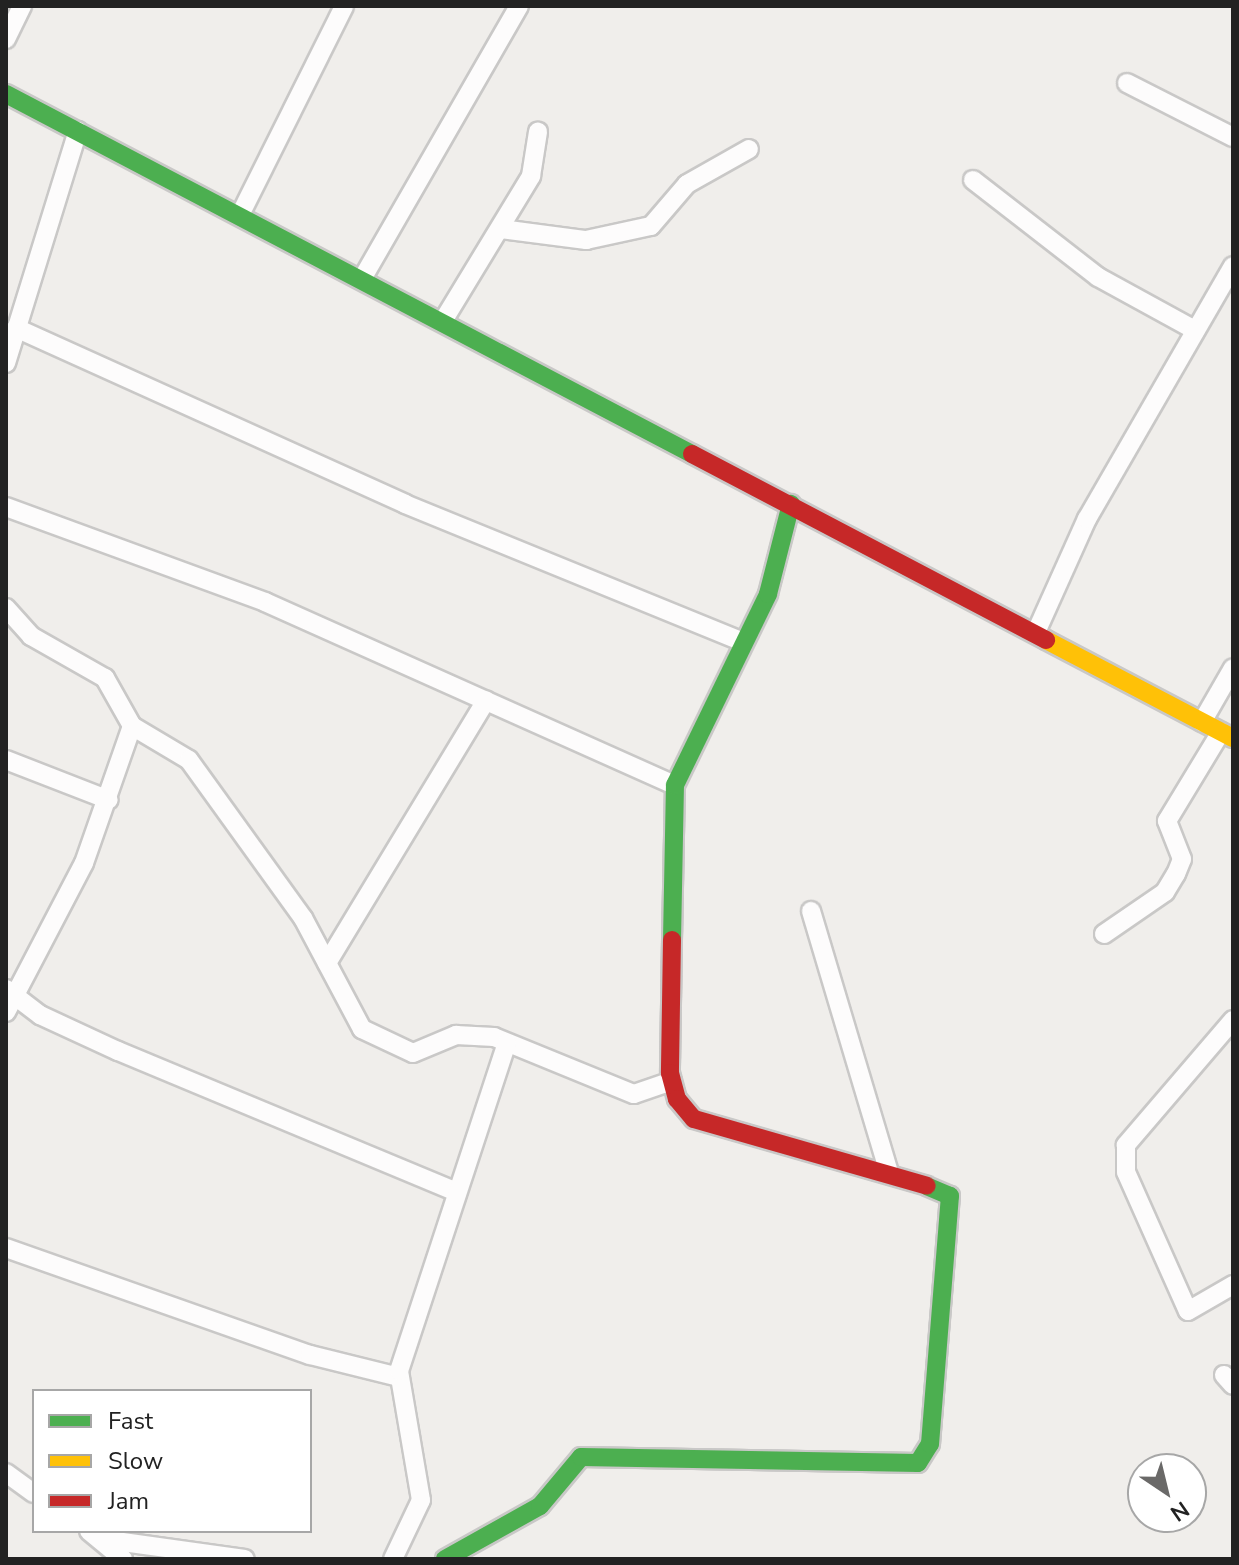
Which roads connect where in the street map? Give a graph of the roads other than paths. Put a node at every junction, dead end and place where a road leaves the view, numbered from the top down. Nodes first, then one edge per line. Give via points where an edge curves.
1 (22, 6) edge
2 (344, 6) edge
3 (519, 6) edge
4 (6, 39) edge
5 (1127, 83) dead end
6 (6, 94) edge
7 (78, 131) junction
8 (538, 132) dead end
9 (1233, 137) edge
10 (749, 149) dead end
11 (973, 180) dead end
12 (240, 215) junction
13 (501, 229) junction
14 (1233, 266) edge
15 (362, 279) junction
16 (443, 321) junction
17 (16, 328) junction
18 (1195, 330) junction
19 (6, 363) edge
20 (791, 504) junction
21 (6, 507) edge
22 (6, 608) edge
23 (1037, 630) junction
24 (743, 642) junction
25 (1233, 668) edge
26 (486, 700) junction
27 (1202, 722) junction
28 (132, 726) junction
29 (1227, 735) edge
30 (6, 760) edge
31 (675, 785) junction
32 (109, 800) junction
33 (811, 911) dead end
34 (1104, 934) dead end
35 (327, 963) junction
36 (9, 999) edge
37 (1233, 1020) edge
38 (507, 1043) junction
39 (672, 1081) junction
40 (888, 1170) junction
41 (456, 1192) junction
42 (6, 1248) edge
43 (1233, 1285) edge
44 (399, 1377) junction
45 (6, 1473) edge
46 (32, 1492) edge
47 (95, 1535) edge
48 (123, 1559) edge
49 (245, 1559) edge
50 (393, 1559) edge
51 (445, 1559) edge

1 - 4 street
2 - 12 street
3 - 15 street
5 - 9 street
6 - 7 street
7 - 12 street
7 - 17 street
8 - 13 street via 531,176
10 - 13 street via 687,184 651,226 586,240
11 - 18 street via 1098,277
12 - 15 street
13 - 16 street
14 - 18 street
15 - 16 street
16 - 20 street
17 - 19 street
17 - 24 street via 405,504
18 - 23 street via 1087,519
20 - 23 street
20 - 24 street via 768,594
21 - 26 street via 265,602
22 - 28 street via 31,636 105,678
23 - 27 street
24 - 31 street
25 - 27 street
26 - 31 street
26 - 35 street
27 - 29 street
28 - 32 street
28 - 35 street via 189,760
29 - 34 street via 1167,821 1182,859 1165,892
30 - 32 street
31 - 39 street
32 - 36 street
33 - 40 street
35 - 38 street via 354,1021 381,1040 413,1053 456,1035
36 - 41 street via 118,1051
37 - 43 street via 1126,1145 1126,1172 1188,1311
38 - 39 street via 634,1094
38 - 41 street
39 - 40 street via 694,1119
40 - 51 street via 942,1189 953,1205 933,1431 918,1463 581,1457 540,1506
41 - 44 street
42 - 44 street via 310,1355
44 - 50 street via 421,1500
45 - 46 street
47 - 48 street
47 - 49 street

